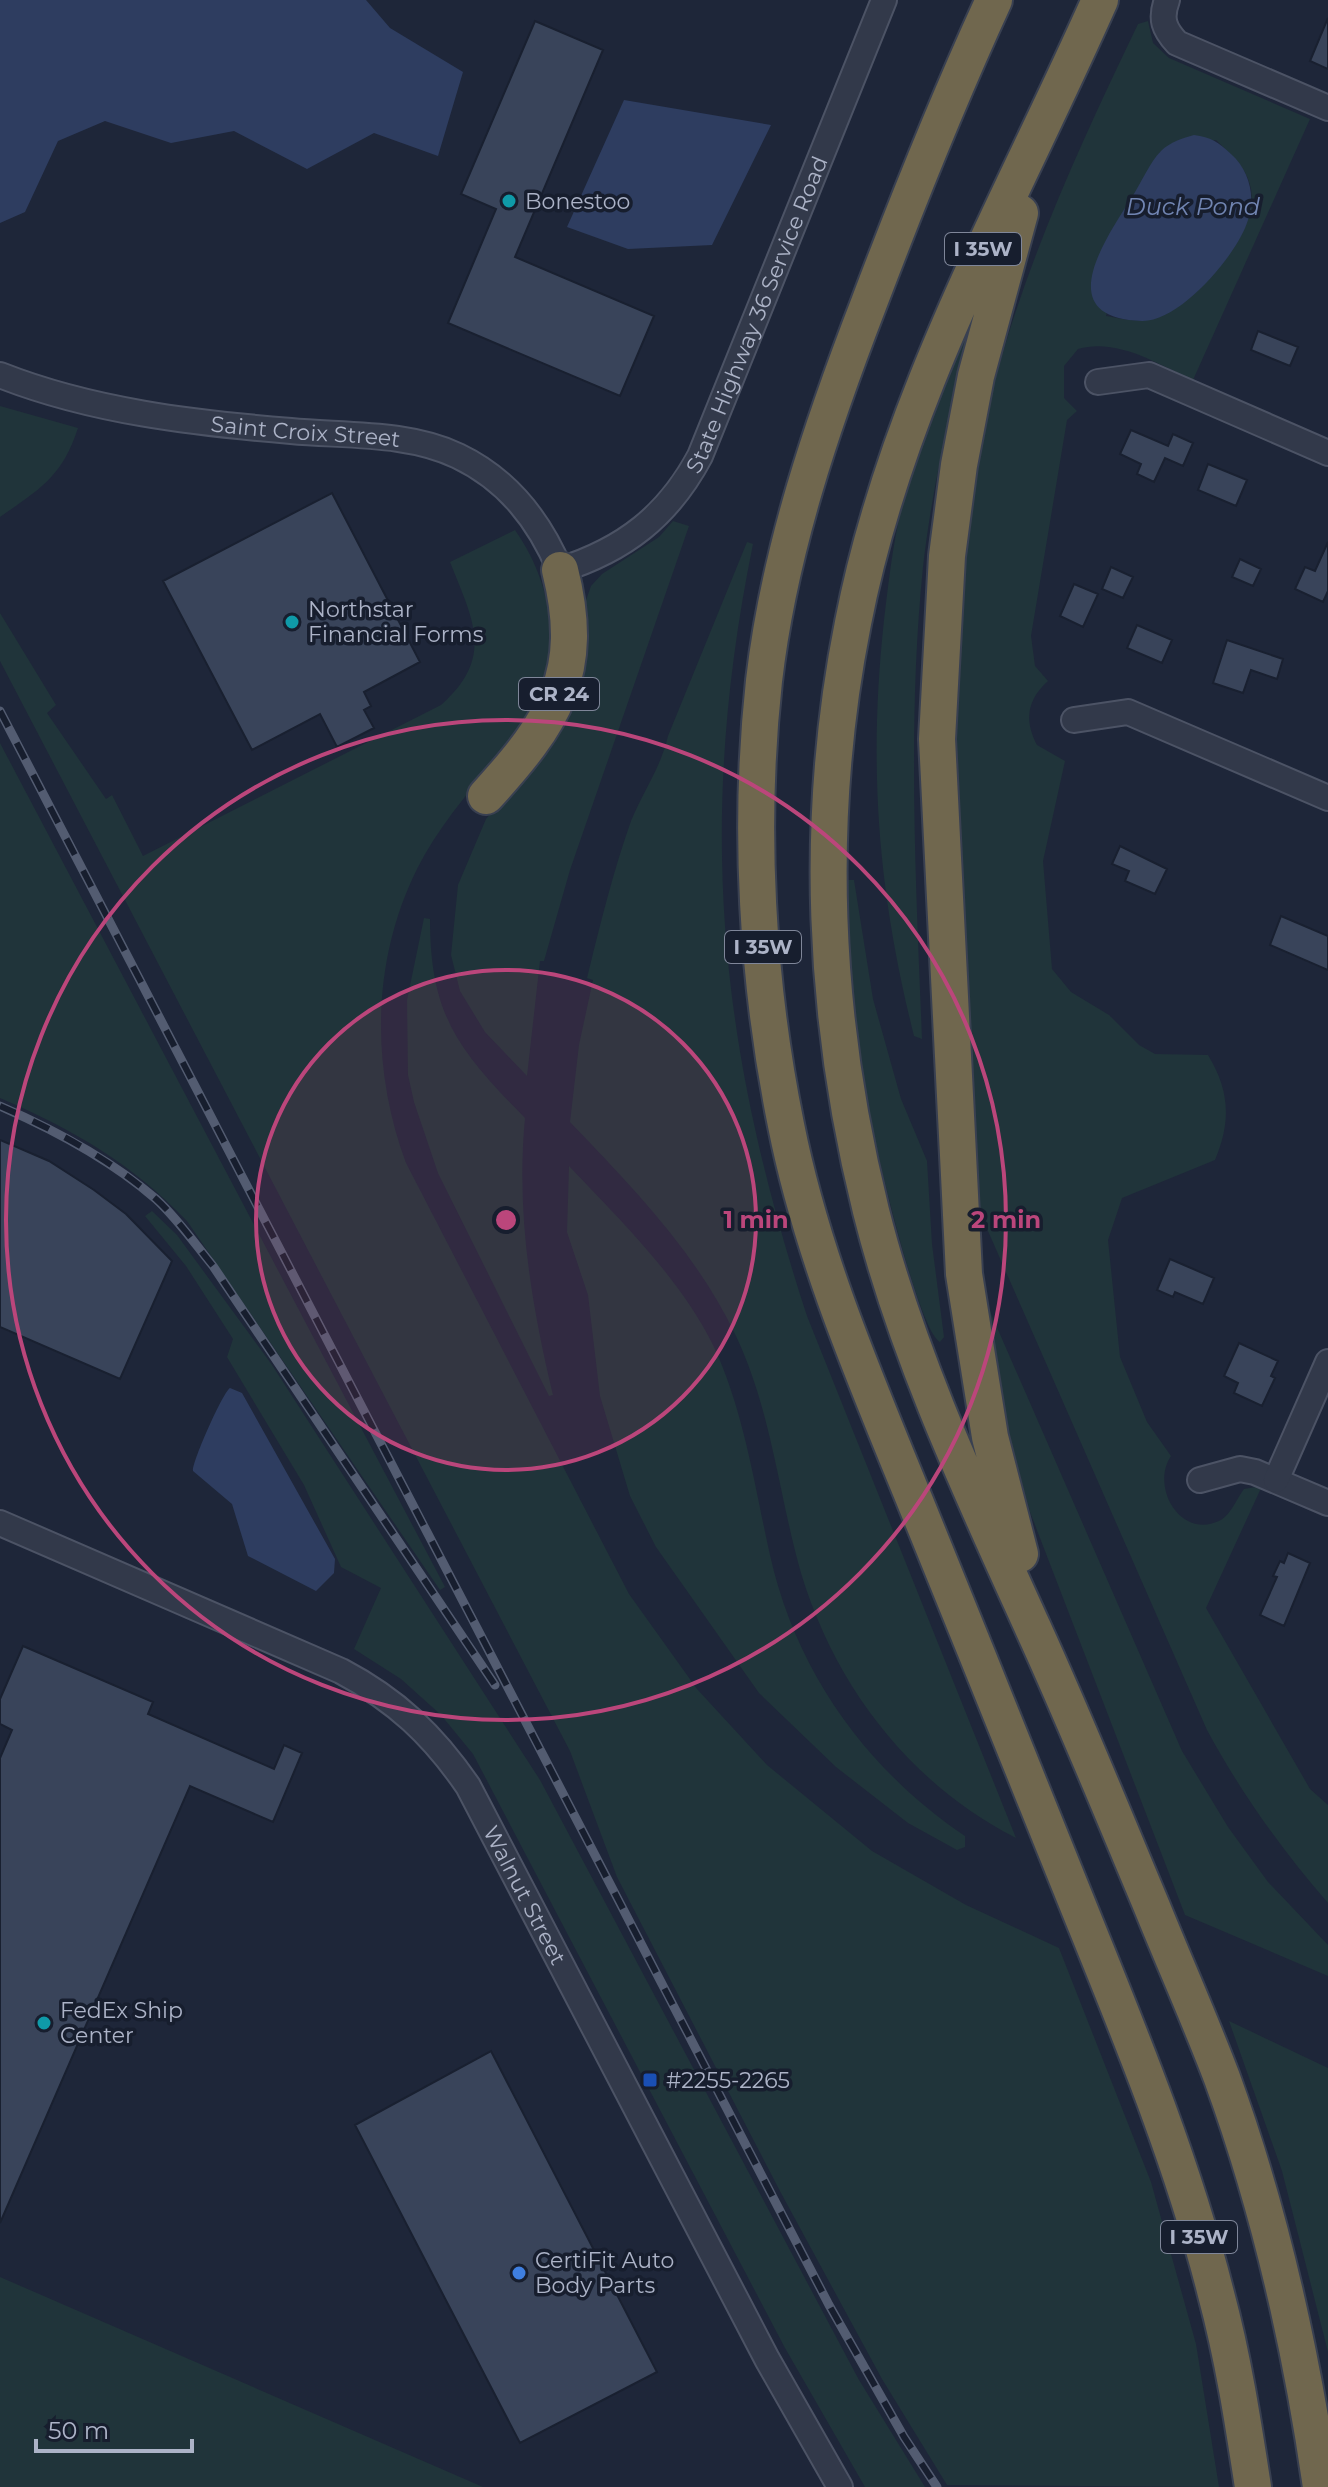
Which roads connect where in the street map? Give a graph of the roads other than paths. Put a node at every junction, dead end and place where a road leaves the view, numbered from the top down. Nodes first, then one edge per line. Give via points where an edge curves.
1 (884, 0) edge
2 (994, 0) edge
3 (1100, 0) edge
4 (1167, 0) edge
5 (1081, 44) junction
6 (1328, 108) edge
7 (0, 375) edge
8 (1098, 382) dead end
9 (1328, 453) edge
10 (560, 570) junction
11 (1074, 720) dead end
12 (486, 796) dead end
13 (1328, 798) edge
14 (1328, 1362) edge
15 (1200, 1480) dead end
16 (1276, 1480) junction
17 (1328, 1503) edge
18 (0, 1523) edge
19 (1059, 1686) junction
20 (840, 2487) edge
21 (1253, 2487) edge
22 (1321, 2487) edge

1 - 10 street, State Highway 36 Service Road via 686,481 644,529 617,548
2 - 21 highway, I 35W via 933,133 821,432 779,594 758,766 770,1036 786,1130 838,1306 1115,1995 1188,2200 1216,2292
3 - 5 highway, I 35W
4 - 6 street via 1162,20 1177,43
5 - 19 highway via 1024,199 976,376 949,541 937,739 964,1274 975,1356 1009,1518
5 - 19 highway, I 35W via 943,334 878,518 838,713 828,874 837,1034 872,1214 891,1280 968,1482
7 - 10 street, Saint Croix Street / CR 24 via 45,393 217,425 428,444 484,470 510,491 549,542
8 - 9 street via 1149,375
10 - 12 highway, CR 24 via 570,629 561,690 531,746
11 - 13 street via 1128,712
14 - 16 street
15 - 16 street via 1240,1469
16 - 17 street
18 - 20 street, Walnut Street via 376,1689 413,1717 444,1752 468,1786 778,2381
19 - 22 highway, I 35W via 1221,2075 1289,2309

